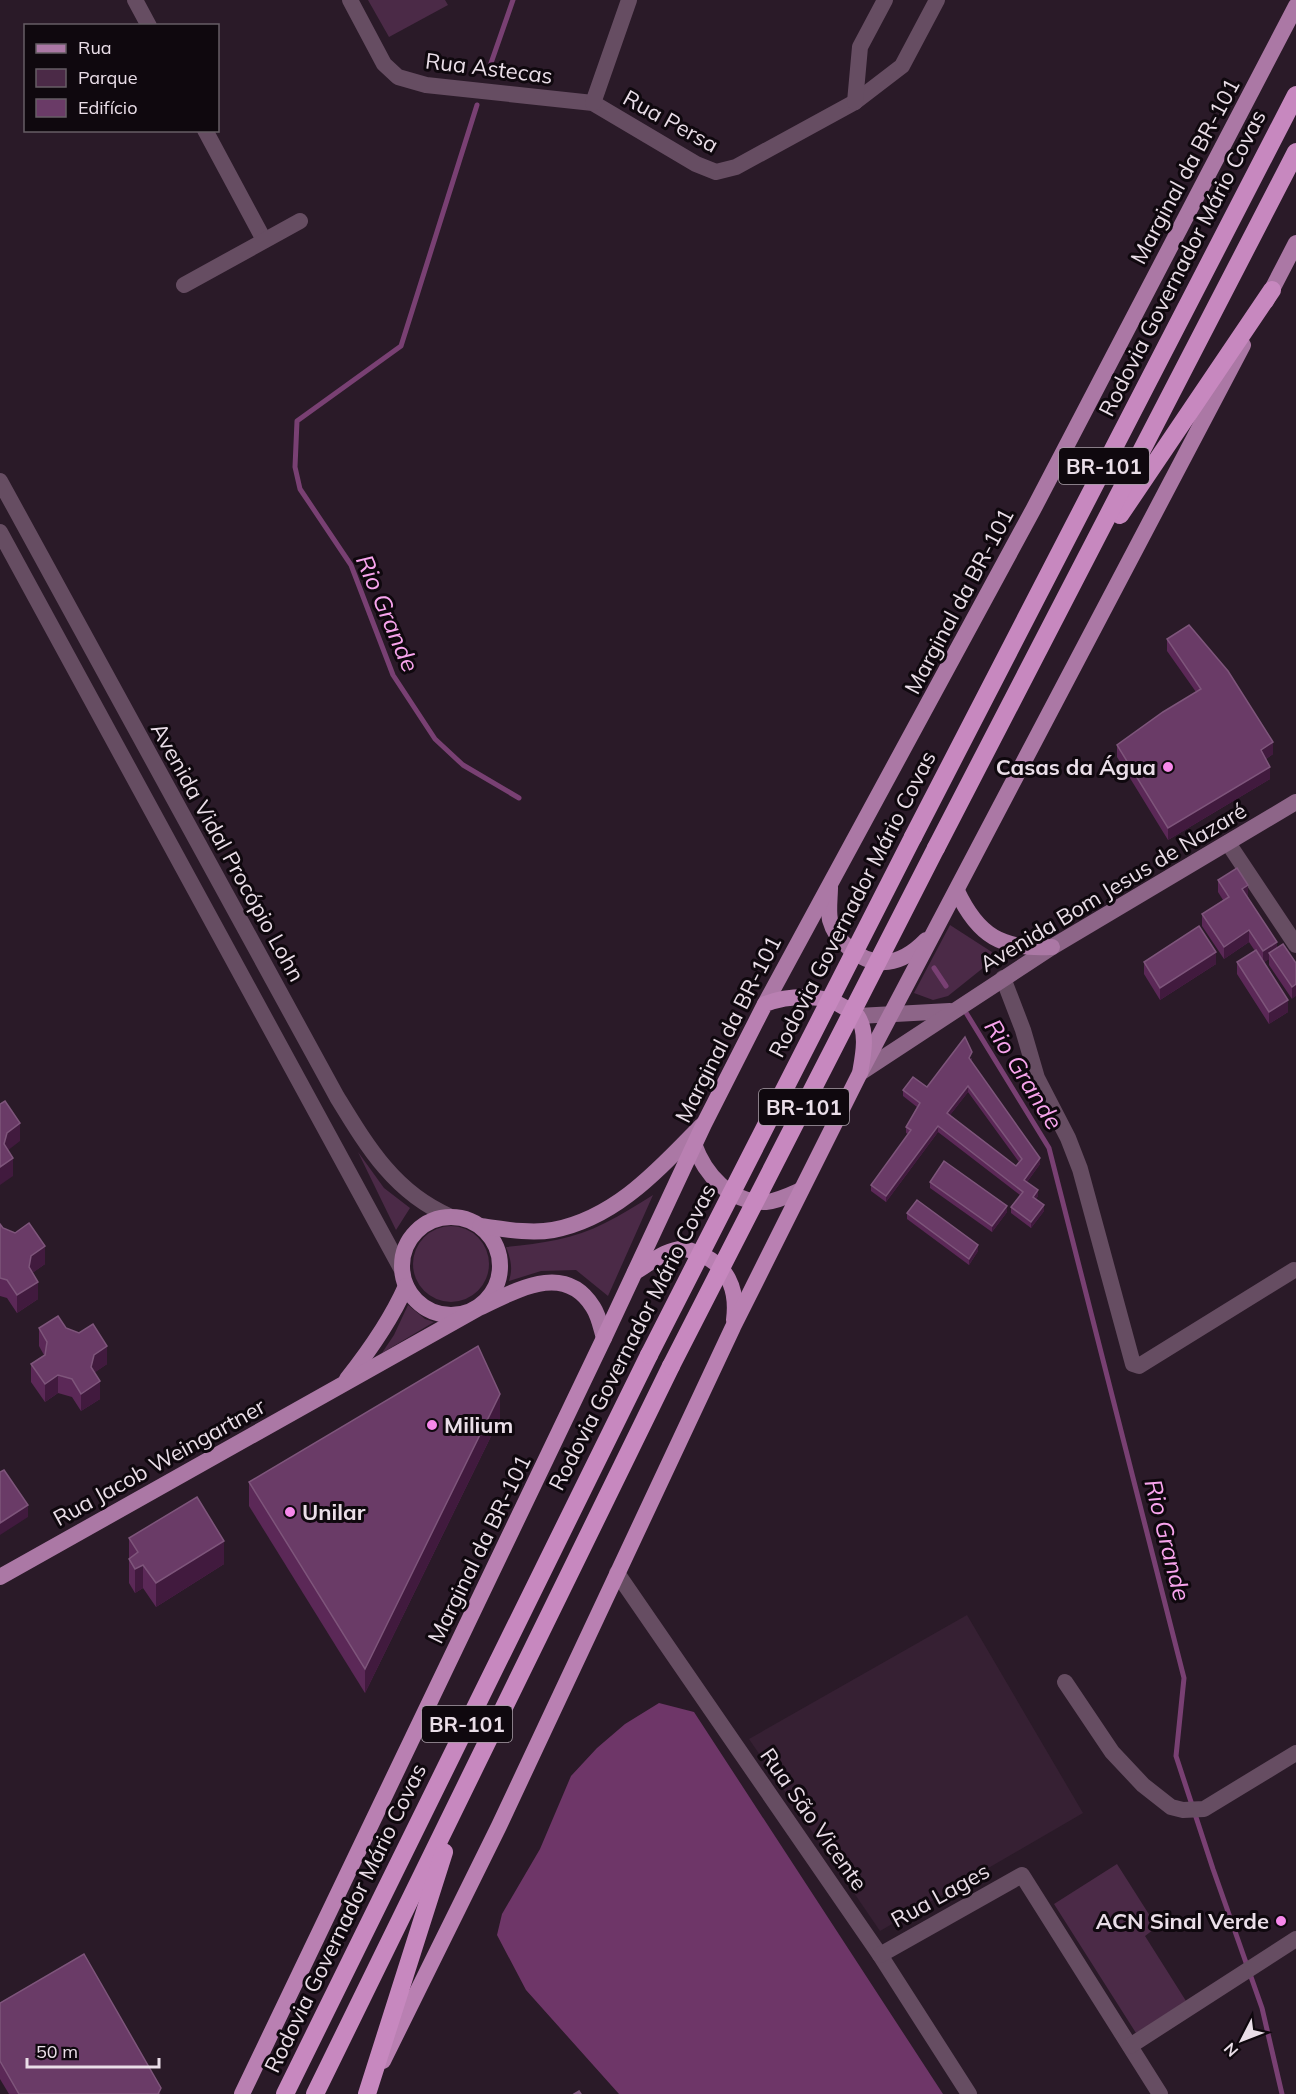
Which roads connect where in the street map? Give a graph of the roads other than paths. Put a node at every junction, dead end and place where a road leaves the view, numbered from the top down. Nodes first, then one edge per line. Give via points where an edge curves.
1 (135, 0) edge
2 (350, 0) edge
3 (629, 0) edge
4 (885, 0) edge
5 (937, 0) edge
6 (1296, 6) edge
7 (148, 24) edge
8 (1296, 95) edge
9 (855, 102) junction
10 (593, 103) junction
11 (206, 132) edge
12 (1296, 152) edge
13 (300, 221) dead end
14 (264, 240) junction
15 (1296, 243) edge
16 (184, 285) dead end
17 (1272, 290) junction
18 (0, 481) edge
19 (0, 532) edge
20 (1072, 586) junction
21 (1296, 802) edge
22 (1228, 843) junction
23 (830, 883) junction
24 (957, 891) junction
25 (937, 928) junction
26 (1296, 945) edge
27 (1052, 947) junction
28 (1003, 978) junction
29 (765, 1004) junction
30 (954, 1011) junction
31 (892, 1013) junction
32 (858, 1016) junction
33 (860, 1073) junction
34 (704, 1124) junction
35 (694, 1144) junction
36 (801, 1190) junction
37 (449, 1216) junction
38 (480, 1226) junction
39 (1294, 1270) dead end
40 (635, 1272) junction
41 (404, 1278) junction
42 (477, 1309) junction
43 (733, 1327) junction
44 (604, 1338) junction
45 (341, 1386) junction
46 (617, 1573) junction
47 (0, 1577) edge
48 (1065, 1682) dead end
49 (1296, 1753) edge
50 (463, 1792) junction
51 (1296, 1940) edge
52 (880, 1954) junction
53 (1130, 2046) junction
54 (242, 2094) edge
55 (285, 2094) edge
56 (315, 2094) edge
57 (367, 2094) edge
58 (969, 2094) edge
59 (1160, 2094) edge

1 - 7 street
2 - 10 street, Rua Astecas via 384,64 398,77 426,85
3 - 10 street
4 - 9 street via 860,47
5 - 9 street via 902,66
6 - 23 main road, Marginal da BR-101 via 1027,521
8 - 55 highway, Rodovia Governador Mário Covas / BR-101, bridge via 649,1354
9 - 10 street, Rua Persa via 736,167 717,172 696,164
11 - 14 street
12 - 20 highway, BR-101
13 - 14 street
14 - 16 street
15 - 17 main road
17 - 20 highway
17 - 24 main road
18 - 37 street, Avenida Vidal Procópio Lohn via 337,1097 367,1145 400,1185 429,1207
19 - 41 street, Avenida Vidal Procópio Lohn
20 - 50 highway, BR-101, bridge via 671,1366
21 - 22 main road, Avenida Bom Jesus de Nazaré
22 - 26 street
22 - 27 main road, Avenida Bom Jesus de Nazaré
23 - 25 main road via 830,920 839,940 859,957 880,964 904,958
23 - 29 main road, Marginal da BR-101
24 - 25 main road
24 - 27 main road via 967,913 1004,943
25 - 31 main road
27 - 28 main road, Avenida Bom Jesus de Nazaré
28 - 30 main road, Avenida Bom Jesus de Nazaré
28 - 39 street via 1037,1078 1080,1169 1133,1364 1139,1366
29 - 32 highway via 807,997 828,1000
29 - 34 highway, Marginal da BR-101
30 - 31 main road, Avenida Bom Jesus de Nazaré
30 - 33 main road, Avenida Bom Jesus de Nazaré
31 - 32 main road, Avenida Bom Jesus de Nazaré
31 - 33 main road
32 - 33 highway via 864,1037
33 - 36 highway
34 - 35 highway, Marginal da BR-101
34 - 38 main road via 645,1183 581,1222 552,1230
35 - 36 main road via 711,1177 744,1198 764,1202
35 - 40 highway, Marginal da BR-101
36 - 43 highway
37 - 38 main road via 465,1218
37 - 41 main road via 433,1220 409,1240 403,1254
38 - 42 main road via 492,1237 501,1268 498,1285
40 - 43 highway via 669,1252 685,1249 707,1257 725,1271 733,1292
40 - 44 highway, Marginal da BR-101
41 - 42 main road via 416,1300 429,1310 461,1315
41 - 45 main road, Rua Jacob Weingartner via 392,1315
42 - 44 main road, Rua Jacob Weingartner via 527,1286 557,1282 573,1287 595,1308
42 - 45 main road, Rua Jacob Weingartner
43 - 46 highway
44 - 54 highway, Marginal da BR-101
45 - 47 main road, Rua Jacob Weingartner
46 - 52 street, Rua São Vicente
46 - 57 highway via 499,1826
48 - 49 street via 1127,1770 1171,1807 1204,1809
50 - 56 highway, BR-101
50 - 57 highway
51 - 53 street
52 - 53 street, Rua Lages via 1022,1875
52 - 58 street, Rua São Vicente
53 - 59 street

